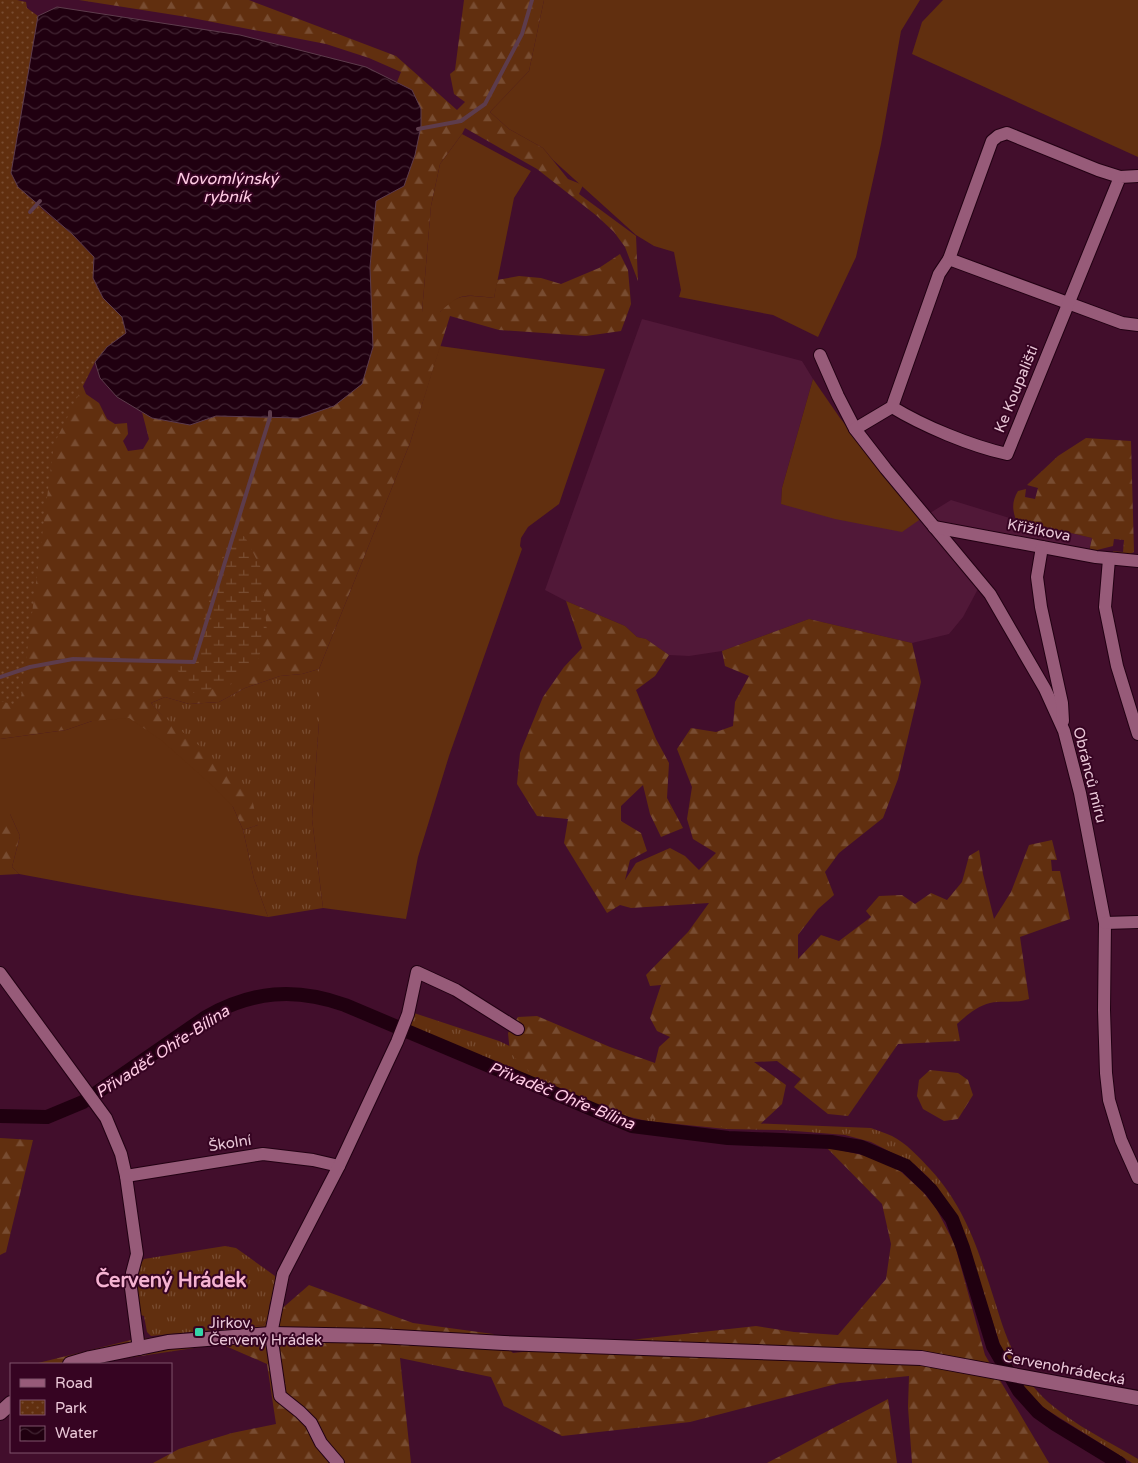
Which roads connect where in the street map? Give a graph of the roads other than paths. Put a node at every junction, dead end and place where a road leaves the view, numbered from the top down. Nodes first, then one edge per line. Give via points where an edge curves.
1 (1138, 176) edge
2 (1120, 177) junction
3 (949, 260) junction
4 (1068, 303) junction
5 (1138, 325) edge
6 (820, 356) dead end
7 (892, 406) junction
8 (855, 429) junction
9 (934, 527) junction
10 (1042, 548) junction
11 (1109, 560) junction
12 (1138, 562) edge
13 (1064, 731) junction
14 (1138, 734) edge
15 (1138, 922) edge
16 (1105, 923) junction
17 (0, 973) edge
18 (518, 1029) dead end
19 (339, 1166) junction
20 (126, 1176) junction
21 (1138, 1178) edge
22 (271, 1334) junction
23 (139, 1349) junction
24 (73, 1363) edge
25 (1138, 1398) edge
26 (10, 1404) edge
27 (0, 1413) edge
28 (338, 1463) edge

1 - 2 street
2 - 3 street via 1008,133 998,136 992,141
2 - 4 street, Ke Koupališti
3 - 4 street
3 - 7 street via 939,274
4 - 5 street via 1122,323
4 - 7 street, Ke Koupališti via 1007,454 946,433
6 - 8 street, Obránců míru
7 - 8 street
8 - 9 street, Obránců míru
9 - 10 street, Křižíkova
9 - 13 street, Obránců míru via 990,594 1045,689
10 - 11 street, Křižíkova
10 - 13 street via 1037,577 1062,703
11 - 12 street, Křižíkova
11 - 14 street via 1106,607 1116,666
13 - 16 street, Obránců míru via 1080,793
15 - 16 street
16 - 21 street, Obránců míru via 1104,1010 1109,1100
17 - 20 street via 106,1118
18 - 19 street via 456,990 417,972 408,1014 397,1042
19 - 20 street, Školní via 263,1154
19 - 22 street via 283,1274
20 - 23 street via 137,1254 131,1288
22 - 23 street, Červenohrádecká via 168,1342
22 - 25 street, Červenohrádecká via 921,1358
22 - 28 street via 280,1396 311,1424 321,1443
23 - 24 street, Červenohrádecká
26 - 27 street

